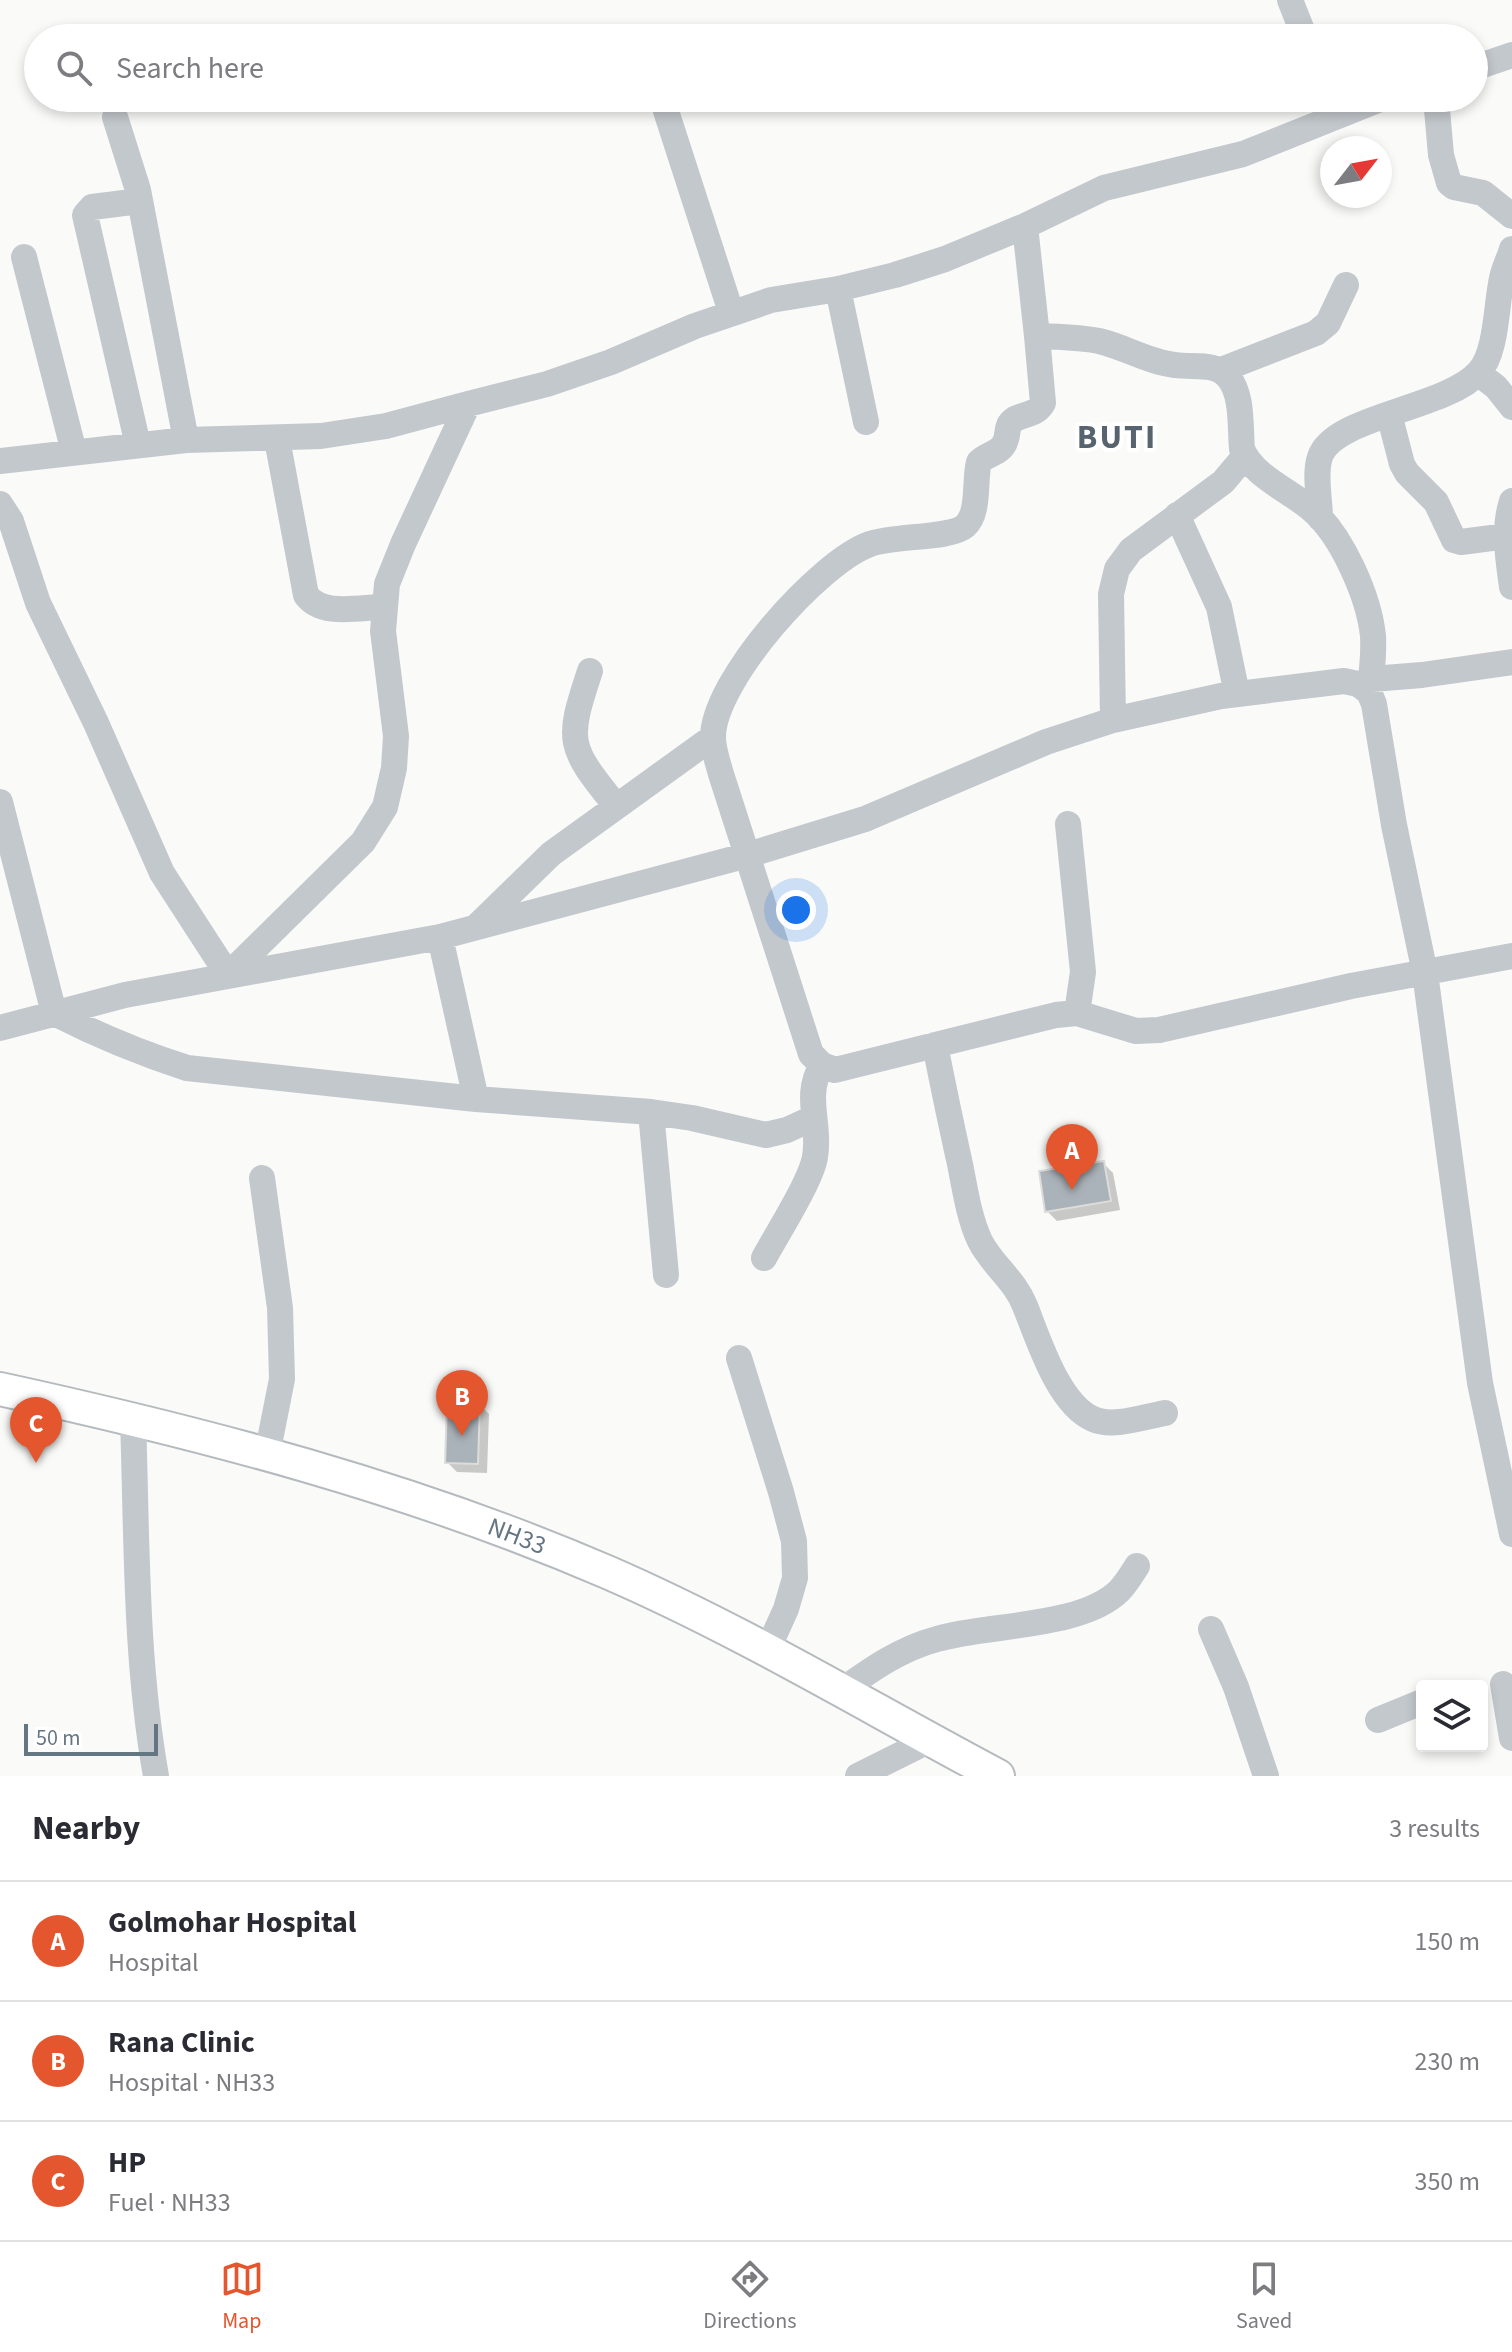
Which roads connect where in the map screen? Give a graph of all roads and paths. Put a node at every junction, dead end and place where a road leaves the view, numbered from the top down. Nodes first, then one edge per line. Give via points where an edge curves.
1 (1290, 0) edge
2 (1299, 24) edge
3 (1512, 55) edge
4 (1488, 63) edge
5 (666, 112) edge
6 (1322, 112) edge
7 (1437, 112) edge
8 (115, 117) dead end
9 (140, 201) junction
10 (1512, 216) edge
11 (1025, 226) junction
12 (1512, 249) edge
13 (24, 257) dead end
14 (1346, 285) dead end
15 (838, 289) junction
16 (731, 312) junction
17 (1037, 336) junction
18 (1221, 370) junction
19 (1478, 373) junction
20 (468, 404) junction
21 (1512, 407) edge
22 (1389, 414) junction
23 (866, 422) dead end
24 (277, 439) junction
25 (186, 440) junction
26 (138, 445) junction
27 (74, 452) junction
28 (1245, 456) junction
29 (0, 461) edge
30 (1512, 501) edge
31 (0, 504) edge
32 (1177, 515) junction
33 (1320, 518) junction
34 (1507, 536) junction
35 (1512, 587) edge
36 (385, 607) junction
37 (1512, 662) edge
38 (590, 671) dead end
39 (1370, 685) junction
40 (1237, 694) junction
41 (1113, 720) junction
42 (713, 737) junction
43 (0, 802) edge
44 (616, 806) junction
45 (1068, 824) dead end
46 (748, 855) junction
47 (476, 927) junction
48 (440, 937) junction
49 (1512, 956) edge
50 (1425, 973) junction
51 (228, 975) junction
52 (54, 1013) junction
53 (1077, 1013) junction
54 (0, 1028) edge
55 (935, 1045) junction
56 (822, 1065) junction
57 (476, 1099) junction
58 (651, 1112) junction
59 (813, 1118) junction
60 (262, 1178) dead end
61 (764, 1258) dead end
62 (666, 1275) dead end
63 (739, 1358) dead end
64 (0, 1389) edge
65 (1165, 1413) dead end
66 (133, 1419) junction
67 (267, 1455) junction
68 (1511, 1523) edge
69 (1137, 1566) dead end
70 (1211, 1629) dead end
71 (767, 1651) junction
72 (1499, 1685) edge
73 (841, 1691) junction
74 (1416, 1704) edge
75 (1378, 1720) dead end
76 (1512, 1738) edge
77 (930, 1740) junction
78 (156, 1776) edge
79 (858, 1776) edge
80 (998, 1776) edge
81 (1266, 1776) edge

1 - 2 street
3 - 4 street
5 - 16 street
6 - 11 street via 1243,154 1104,188
7 - 10 street via 1449,183 1483,193
8 - 9 street
9 - 25 street
9 - 26 street via 92,207 85,215
11 - 15 street via 945,259
11 - 17 street
12 - 19 street via 1488,359
13 - 27 street
14 - 18 street via 1328,323 1316,333
15 - 16 street
15 - 23 street
16 - 20 street via 611,362
17 - 18 street via 1099,341 1156,362
17 - 42 street via 1043,403 1034,413 1012,421 1001,449 979,462 971,519 964,528 870,544 836,563 792,603 753,651 723,702
18 - 28 street via 1237,396
19 - 21 street
19 - 22 street via 1444,397
20 - 24 street via 386,426
20 - 36 street via 403,544 387,584
22 - 33 street via 1324,449 1318,468
22 - 34 street via 1402,464 1436,502 1454,540
24 - 25 street
24 - 36 street via 306,595 326,608
25 - 26 street
26 - 27 street
27 - 29 street
28 - 32 street via 1223,482
28 - 33 street
30 - 34 street
31 - 51 street via 11,521 38,603 162,873
32 - 40 street via 1219,607
32 - 41 street via 1131,550 1117,569 1111,594
33 - 39 street via 1338,539 1361,592 1373,634
34 - 35 street
36 - 51 street via 383,631 396,736 385,807 363,842
37 - 39 street
38 - 44 street via 573,734 591,775
39 - 40 street via 1344,681
39 - 50 street
40 - 41 street
41 - 46 street via 1046,742 865,819
42 - 44 street
42 - 46 street
43 - 52 street
44 - 47 street via 551,854
45 - 53 street via 1083,972
46 - 47 street
46 - 56 street via 811,1054
47 - 48 street
48 - 51 street
48 - 57 street
49 - 50 street
50 - 53 street via 1159,1030 1136,1031
50 - 68 street via 1480,1383
51 - 52 street
52 - 54 street
52 - 57 street via 98,1036 187,1068
53 - 55 street
55 - 56 street via 852,1067 835,1070
55 - 65 street via 967,1202 980,1240 1011,1279 1056,1380 1090,1418 1114,1421
56 - 59 street via 811,1090
57 - 58 street
58 - 59 street via 766,1135
58 - 62 street
59 - 61 street via 815,1160
60 - 67 street via 280,1308 282,1379
63 - 71 street via 794,1541 795,1578
64 - 66 main road, NH33
66 - 67 main road, NH33
66 - 78 street via 140,1652
67 - 71 main road, NH33 via 509,1532 665,1599
69 - 73 street via 1119,1591 1099,1605 906,1649
70 - 81 street
71 - 73 main road, NH33
72 - 76 street
73 - 77 main road, NH33
74 - 75 street
77 - 79 street
77 - 80 main road, NH33

